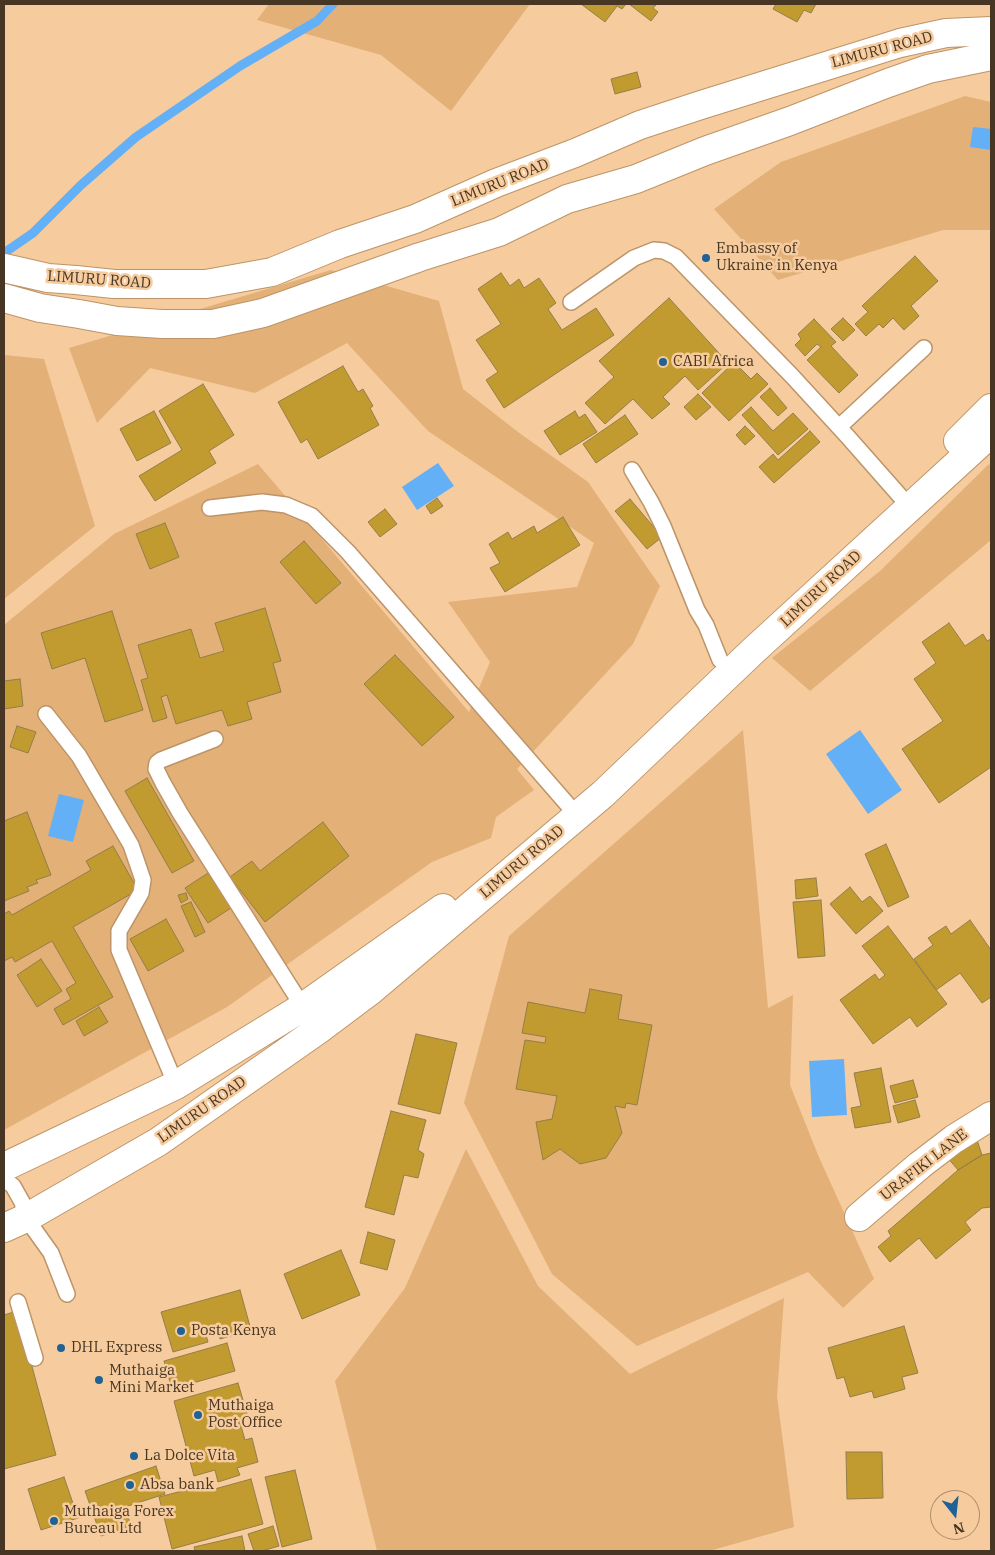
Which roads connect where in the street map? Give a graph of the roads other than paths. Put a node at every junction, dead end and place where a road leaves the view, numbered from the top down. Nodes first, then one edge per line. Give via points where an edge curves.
1 (991, 31) edge
2 (991, 56) edge
3 (4, 268) edge
4 (4, 298) edge
5 (571, 302) dead end
6 (924, 348) dead end
7 (991, 408) edge
8 (839, 427) junction
9 (991, 433) edge
10 (632, 470) dead end
11 (900, 496) junction
12 (210, 508) dead end
13 (720, 660) junction
14 (46, 714) dead end
15 (215, 739) dead end
16 (568, 805) junction
17 (303, 1007) junction
18 (176, 1085) junction
19 (991, 1116) edge
20 (4, 1167) edge
21 (4, 1179) edge
22 (859, 1217) dead end
23 (15, 1223) edge
24 (67, 1294) dead end
25 (18, 1302) dead end
26 (35, 1358) dead end

1 - 3 main road, LIMURU ROAD via 946,33 900,43 640,125 415,219 340,244 272,272 206,284 114,284 48,278
2 - 4 main road via 928,69 888,83 636,179 567,199 499,232 263,313 213,324 162,324 117,321 40,308
5 - 8 lane via 634,258 654,250 676,256
6 - 8 lane
7 - 11 main road, LIMURU ROAD
8 - 11 lane
9 - 23 main road, LIMURU ROAD via 753,651 603,794 370,991 158,1142
10 - 13 lane via 663,526
11 - 13 main road, LIMURU ROAD
12 - 16 lane via 262,502 286,505 312,516 348,552
13 - 16 main road, LIMURU ROAD via 601,777
14 - 18 lane via 79,756 131,845 143,880 141,893 119,931 119,950
15 - 17 lane via 161,760 156,769
16 - 17 main road, LIMURU ROAD via 457,898
17 - 18 main road, LIMURU ROAD
18 - 20 main road, LIMURU ROAD
19 - 22 main road, URAFIKI LANE via 927,1159
21 - 23 lane via 13,1186 22,1202
23 - 24 lane via 51,1253
25 - 26 lane

